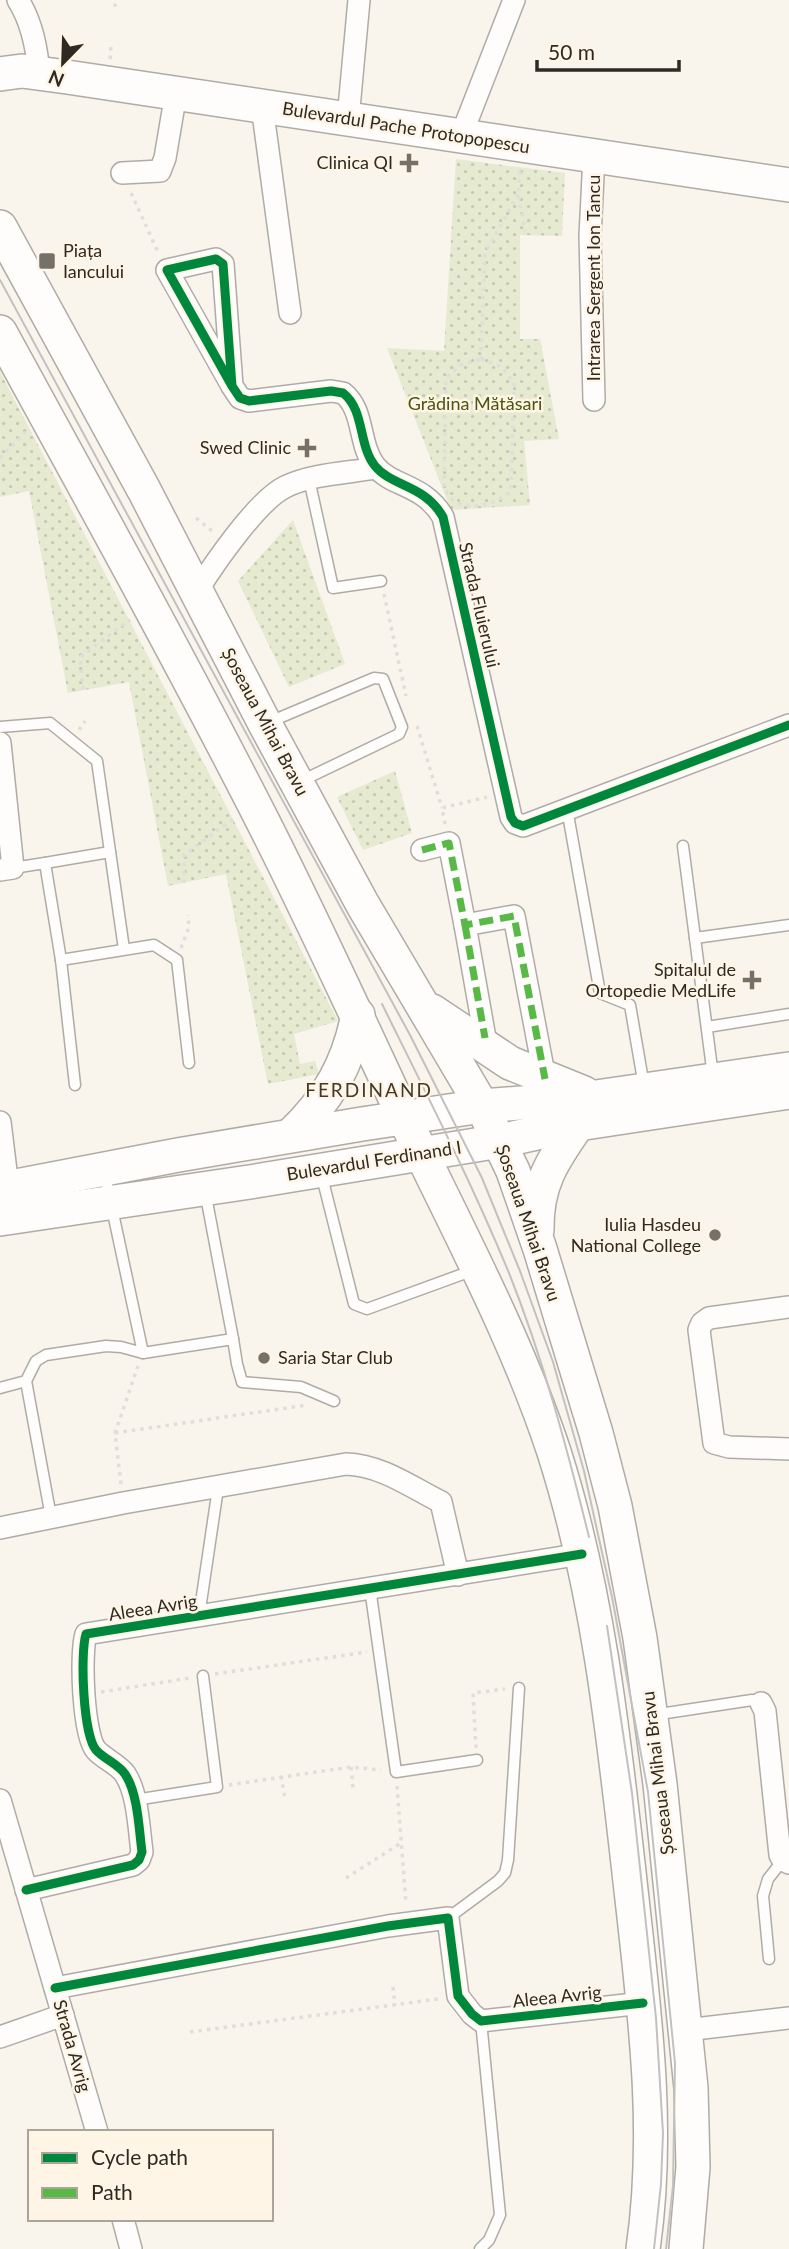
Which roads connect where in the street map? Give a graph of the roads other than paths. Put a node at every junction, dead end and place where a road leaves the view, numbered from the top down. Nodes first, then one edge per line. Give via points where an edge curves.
1 (18, 0) edge
2 (359, 0) edge
3 (514, 0) edge
4 (26, 71) edge
5 (176, 93) junction
6 (0, 100) edge
7 (262, 106) junction
8 (348, 120) junction
9 (461, 136) junction
10 (594, 156) junction
11 (122, 173) road end
12 (789, 185) edge
13 (0, 227) edge
14 (290, 313) dead end
15 (0, 332) edge
16 (232, 386) junction
17 (594, 400) dead end
18 (376, 468) junction
19 (309, 479) junction
20 (381, 581) road end
21 (197, 591) junction
22 (265, 724) junction
23 (789, 725) edge
24 (0, 727) edge
25 (0, 743) edge
26 (2, 777) edge
27 (297, 783) junction
28 (567, 809) junction
29 (683, 846) dead end
30 (422, 850) dead end
31 (110, 852) junction
32 (45, 863) junction
33 (6, 869) edge
34 (465, 925) junction
35 (789, 925) edge
36 (695, 938) junction
37 (124, 949) junction
38 (61, 960) junction
39 (418, 1002) junction
40 (789, 1014) edge
41 (358, 1015) junction
42 (707, 1027) junction
43 (485, 1038) dead end
44 (189, 1063) dead end
45 (789, 1069) edge
46 (545, 1079) junction
47 (713, 1079) junction
48 (75, 1085) dead end
49 (789, 1092) edge
50 (596, 1097) junction
51 (646, 1102) junction
52 (482, 1107) junction
53 (404, 1117) junction
54 (0, 1122) edge
55 (578, 1124) junction
56 (291, 1135) junction
57 (500, 1141) junction
58 (423, 1153) junction
59 (320, 1170) junction
60 (2, 1176) edge
61 (107, 1185) junction
62 (204, 1189) junction
63 (0, 1219) edge
64 (540, 1248) junction
65 (479, 1268) junction
66 (789, 1307) edge
67 (233, 1339) junction
68 (143, 1353) junction
69 (26, 1381) junction
70 (0, 1388) edge
71 (334, 1401) road end
72 (789, 1449) edge
73 (218, 1488) junction
74 (51, 1517) junction
75 (0, 1528) edge
76 (582, 1554) junction
77 (458, 1575) junction
78 (370, 1588) junction
79 (199, 1616) junction
80 (203, 1676) road end
81 (519, 1688) road end
82 (761, 1703) joint
83 (651, 1716) junction
84 (477, 1760) road end
85 (0, 1800) edge
86 (135, 1800) junction
87 (786, 1862) edge
88 (26, 1890) junction
89 (448, 1918) junction
90 (769, 1959) dead end
91 (55, 1988) junction
92 (643, 2003) junction
93 (63, 2015) junction
94 (789, 2018) edge
95 (481, 2021) junction
96 (686, 2030) junction
97 (0, 2037) edge
98 (96, 2130) edge
99 (124, 2221) edge
100 (131, 2249) edge
101 (480, 2249) edge
102 (643, 2249) edge
103 (686, 2249) edge

1 - 4 street via 36,47
2 - 8 street
3 - 9 street
4 - 5 main road, Bulevardul Pache Protopopescu
4 - 6 main road, Bulevardul Pache Protopopescu via 18,86
5 - 7 main road, Bulevardul Pache Protopopescu
5 - 11 street via 160,171
7 - 8 main road, Bulevardul Pache Protopopescu
7 - 14 street
8 - 9 main road, Bulevardul Pache Protopopescu
9 - 10 main road, Bulevardul Pache Protopopescu
10 - 12 main road, Bulevardul Pache Protopopescu
10 - 17 street, Intrarea Sergent Ion Tancu via 590,236
13 - 21 main road, Șoseaua Mihai Bravu
15 - 41 main road via 150,606
16 - 16 street via 166,270 216,260 223,264
16 - 18 street via 240,398 249,401 343,393 354,406
18 - 19 street
18 - 28 street, Strada Fluierului via 423,494 443,517 511,817 523,826
19 - 20 lane via 333,588
19 - 21 street via 283,487 269,498
21 - 22 main road, Șoseaua Mihai Bravu
22 - 27 main road, Șoseaua Mihai Bravu
22 - 27 lane via 374,678 383,679 402,727 399,734
23 - 28 street, Strada Fluierului
24 - 31 lane via 50,723 97,761
25 - 26 street
26 - 33 street
27 - 39 main road, Șoseaua Mihai Bravu
28 - 51 lane via 600,993 630,1005
29 - 36 lane
30 - 34 street via 449,843
31 - 32 lane
31 - 37 lane
32 - 33 lane
32 - 38 lane
34 - 43 street
34 - 46 street via 514,916
35 - 36 lane
36 - 42 lane
37 - 38 lane
37 - 44 lane via 154,945 177,960
38 - 48 lane
39 - 46 main road via 485,1049
39 - 52 main road, Șoseaua Mihai Bravu
40 - 42 lane
41 - 53 main road
41 - 56 main road via 348,1054 326,1098
42 - 47 lane
45 - 47 main road, Bulevardul Ferdinand I
46 - 50 main road
47 - 51 main road, Bulevardul Ferdinand I
49 - 51 main road, Bulevardul Ferdinand I
50 - 51 main road, Bulevardul Ferdinand I
50 - 52 main road, Bulevardul Ferdinand I
51 - 55 main road, Bulevardul Ferdinand I
52 - 53 main road, Bulevardul Ferdinand I
52 - 57 main road, Șoseaua Mihai Bravu
53 - 56 main road, Bulevardul Ferdinand I
53 - 58 main road
54 - 60 street
55 - 57 main road, Bulevardul Ferdinand I
55 - 64 main road via 541,1188
56 - 61 main road, Bulevardul Ferdinand I
57 - 58 main road, Bulevardul Ferdinand I
57 - 64 main road, Șoseaua Mihai Bravu
58 - 59 main road, Bulevardul Ferdinand I
58 - 65 main road
59 - 62 main road, Bulevardul Ferdinand I
59 - 65 lane via 354,1304 367,1309
60 - 61 main road, Bulevardul Ferdinand I
61 - 62 main road, Bulevardul Ferdinand I
61 - 63 main road, Bulevardul Ferdinand I
61 - 68 lane
62 - 67 lane
64 - 83 main road, Șoseaua Mihai Bravu via 615,1506
65 - 76 main road via 529,1382
66 - 72 street via 709,1318 699,1330 714,1443
67 - 68 lane
67 - 71 lane via 242,1382 300,1387
68 - 69 lane via 106,1346 46,1355 36,1361
69 - 70 lane
69 - 74 lane
73 - 74 street
73 - 77 street via 346,1464 379,1470 441,1502
73 - 79 lane
74 - 75 street
76 - 77 street, Aleea Avrig
76 - 92 main road via 618,1777
77 - 78 street, Aleea Avrig
78 - 79 street, Aleea Avrig
78 - 84 lane via 396,1772
79 - 86 street, Aleea Avrig via 86,1634 83,1695 94,1748 125,1774
80 - 86 lane via 217,1787
81 - 89 lane via 505,1873
82 - 83 lane via 752,1700
82 - 87 street via 780,1855
83 - 96 main road, Șoseaua Mihai Bravu
85 - 88 street, Strada Avrig
86 - 88 street, Aleea Avrig via 142,1852 133,1865
87 - 90 lane via 768,1879 763,1896
88 - 91 street, Strada Avrig
89 - 91 street
89 - 95 street via 458,1996
91 - 93 street, Strada Avrig
92 - 95 street, Aleea Avrig
92 - 102 main road via 652,2140
93 - 97 street
93 - 98 street, Strada Avrig
94 - 96 street
95 - 101 lane via 500,2215
96 - 103 main road, Șoseaua Mihai Bravu via 694,2138
99 - 100 street

